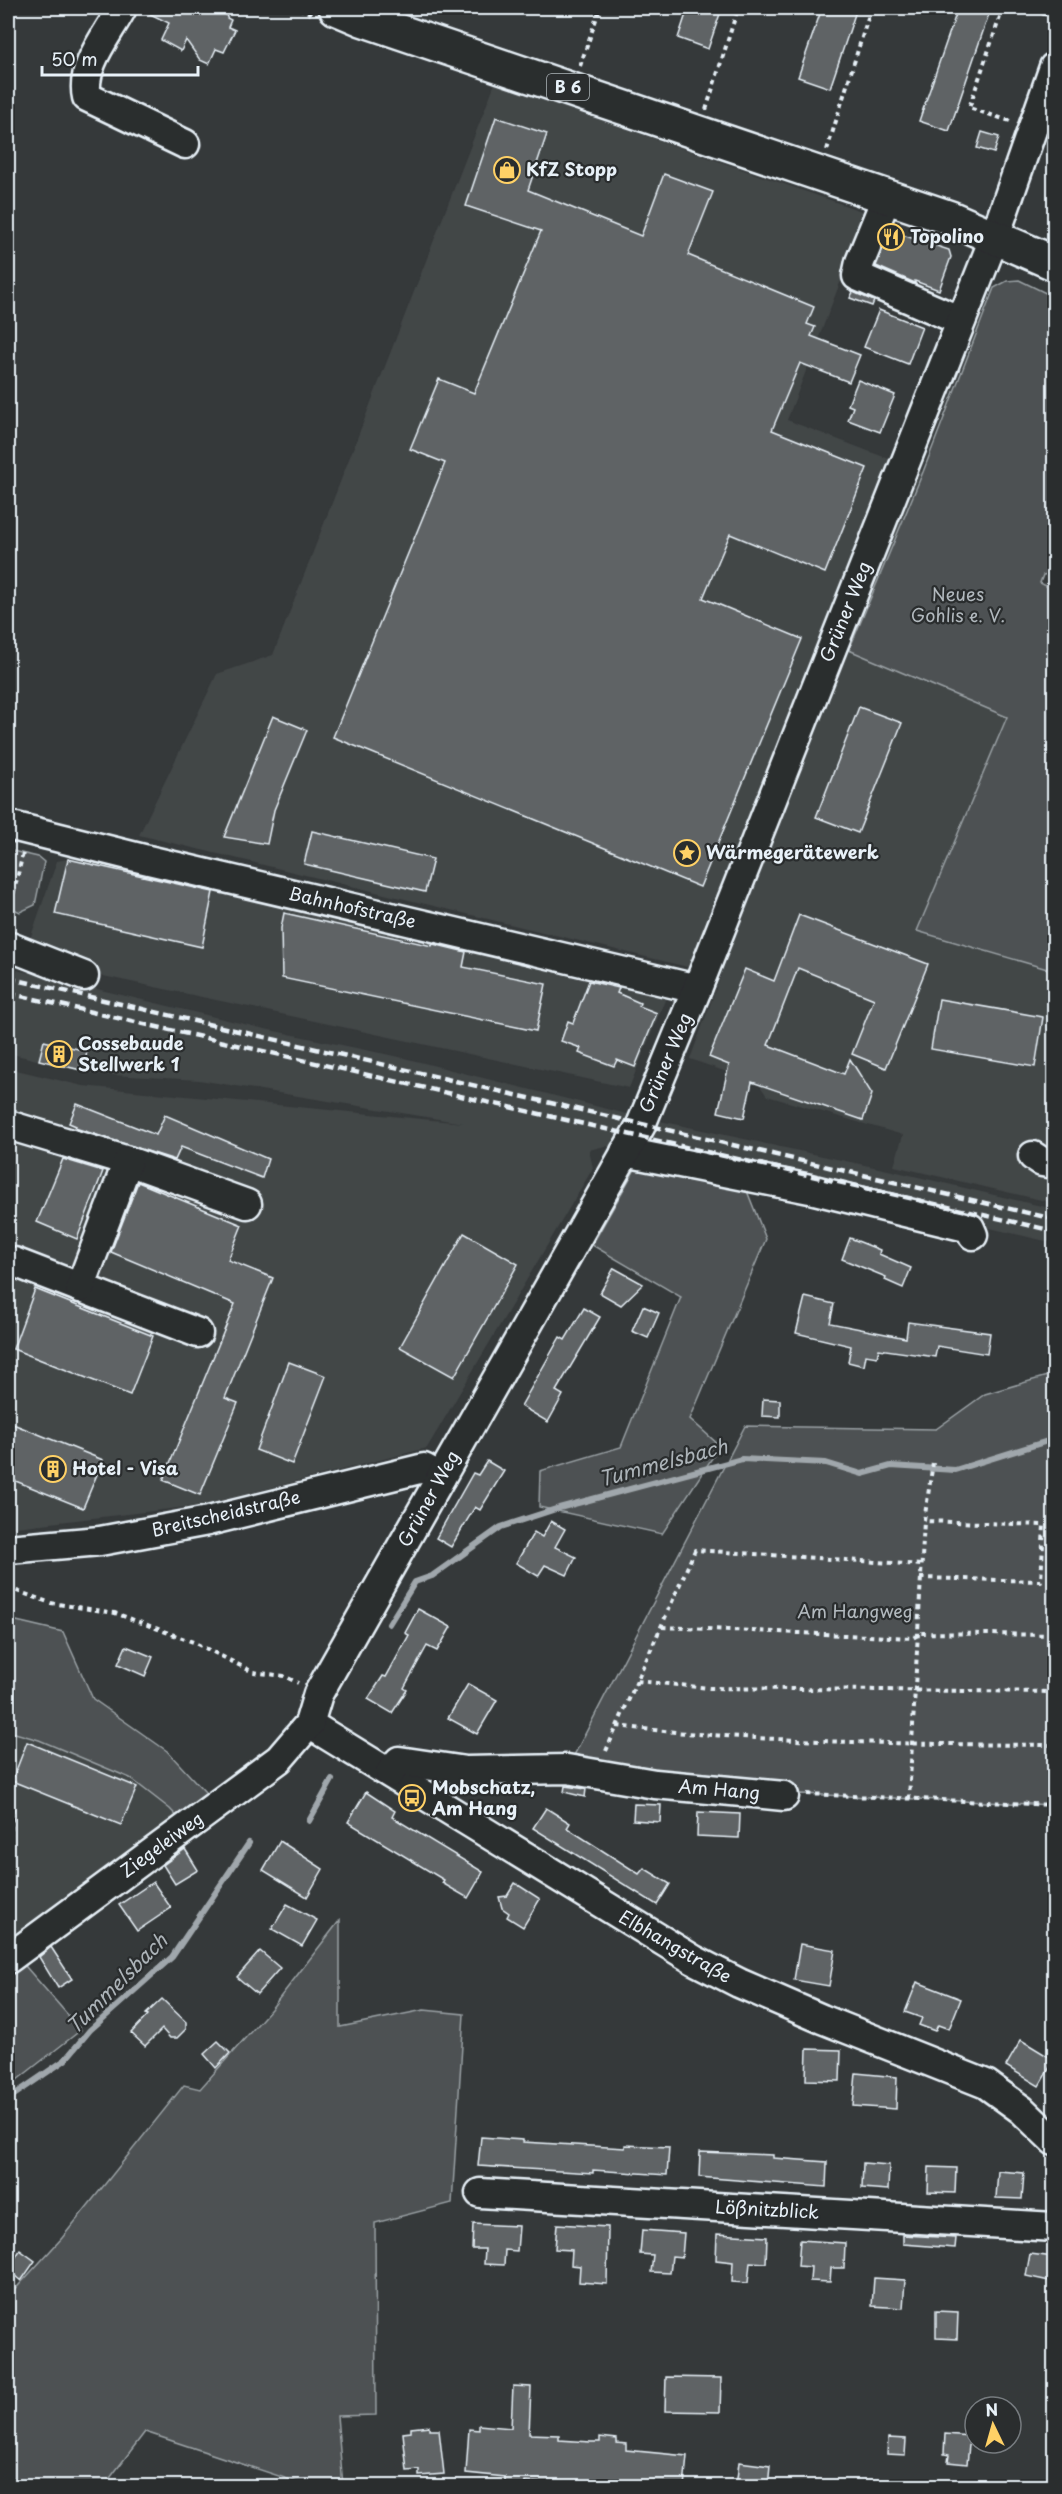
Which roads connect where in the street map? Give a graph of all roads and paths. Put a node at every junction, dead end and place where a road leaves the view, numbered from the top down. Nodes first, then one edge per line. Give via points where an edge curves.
1 (122, 8) edge
2 (336, 8) edge
3 (600, 8) edge
4 (738, 8) edge
5 (871, 8) edge
6 (1003, 8) edge
7 (1025, 8) edge
8 (1054, 17) edge
9 (1054, 67) edge
10 (577, 74) dead end
11 (704, 115) dead end
12 (1033, 129) junction
13 (185, 144) dead end
14 (824, 157) dead end
15 (887, 196) junction
16 (995, 236) junction
17 (1054, 263) edge
18 (961, 321) junction
19 (8, 825) edge
20 (23, 854) dead end
21 (8, 910) edge
22 (8, 946) edge
23 (84, 976) dead end
24 (697, 989) junction
25 (8, 1125) edge
26 (625, 1152) junction
27 (128, 1161) junction
28 (247, 1204) dead end
29 (974, 1235) dead end
30 (10, 1267) edge
31 (80, 1288) junction
32 (198, 1333) dead end
33 (933, 1463) dead end
34 (441, 1477) junction
35 (924, 1521) junction
36 (8, 1550) edge
37 (921, 1565) junction
38 (921, 1578) junction
39 (8, 1588) edge
40 (662, 1627) junction
41 (1054, 1635) edge
42 (917, 1636) junction
43 (637, 1681) junction
44 (914, 1689) junction
45 (1054, 1692) edge
46 (318, 1694) junction
47 (309, 1724) junction
48 (617, 1726) junction
49 (912, 1744) junction
50 (1054, 1745) edge
51 (390, 1773) junction
52 (596, 1774) junction
53 (784, 1796) joint
54 (909, 1799) junction
55 (1054, 1805) edge
56 (13, 1806) dead end
57 (8, 1857) edge
58 (8, 1959) edge
59 (1054, 2141) edge
60 (480, 2193) dead end
61 (1054, 2227) edge

1 - 13 street via 87,72 87,98
2 - 15 main road, B 6
3 - 10 path
4 - 11 path
5 - 14 path
6 - 12 path via 969,108
7 - 8 path
9 - 12 street, Grüner Weg
12 - 16 street, Grüner Weg
15 - 16 main road, B 6
15 - 18 street via 857,276
16 - 17 main road, B 6
16 - 18 street, Grüner Weg
18 - 24 street, Grüner Weg
19 - 24 street, Bahnhofstraße
20 - 21 path
22 - 23 street
24 - 26 street, Grüner Weg
25 - 27 street
26 - 29 street via 822,1191 970,1228
26 - 34 street, Grüner Weg
27 - 28 street
27 - 31 street
30 - 31 street
31 - 32 street
33 - 35 path
34 - 36 street, Breitscheidstraße via 424,1468 207,1521 100,1540
34 - 46 street, Grüner Weg
35 - 37 path
35 - 38 path via 1044,1525 1041,1581
37 - 38 path
37 - 40 path via 695,1550
38 - 42 path
39 - 46 path via 51,1603 115,1613 193,1642 253,1672 284,1676
40 - 42 path
40 - 43 path
41 - 42 path
42 - 44 path
43 - 44 path via 709,1688
43 - 48 path
44 - 45 path
44 - 49 path
46 - 47 street, Grüner Weg
47 - 51 street, Elbhangstraße
47 - 58 street, Ziegeleiweg via 279,1759
48 - 49 path via 701,1736
48 - 52 path
49 - 50 path
49 - 54 path
51 - 52 street, Am Hang via 399,1761 466,1771 567,1768
51 - 59 street, Elbhangstraße via 647,1932 739,1983 986,2084 1022,2110
52 - 53 street, Am Hang via 655,1784
53 - 54 path, Am Hang
54 - 55 path, Am Hang
56 - 57 path
60 - 61 street, Lößnitzblick

